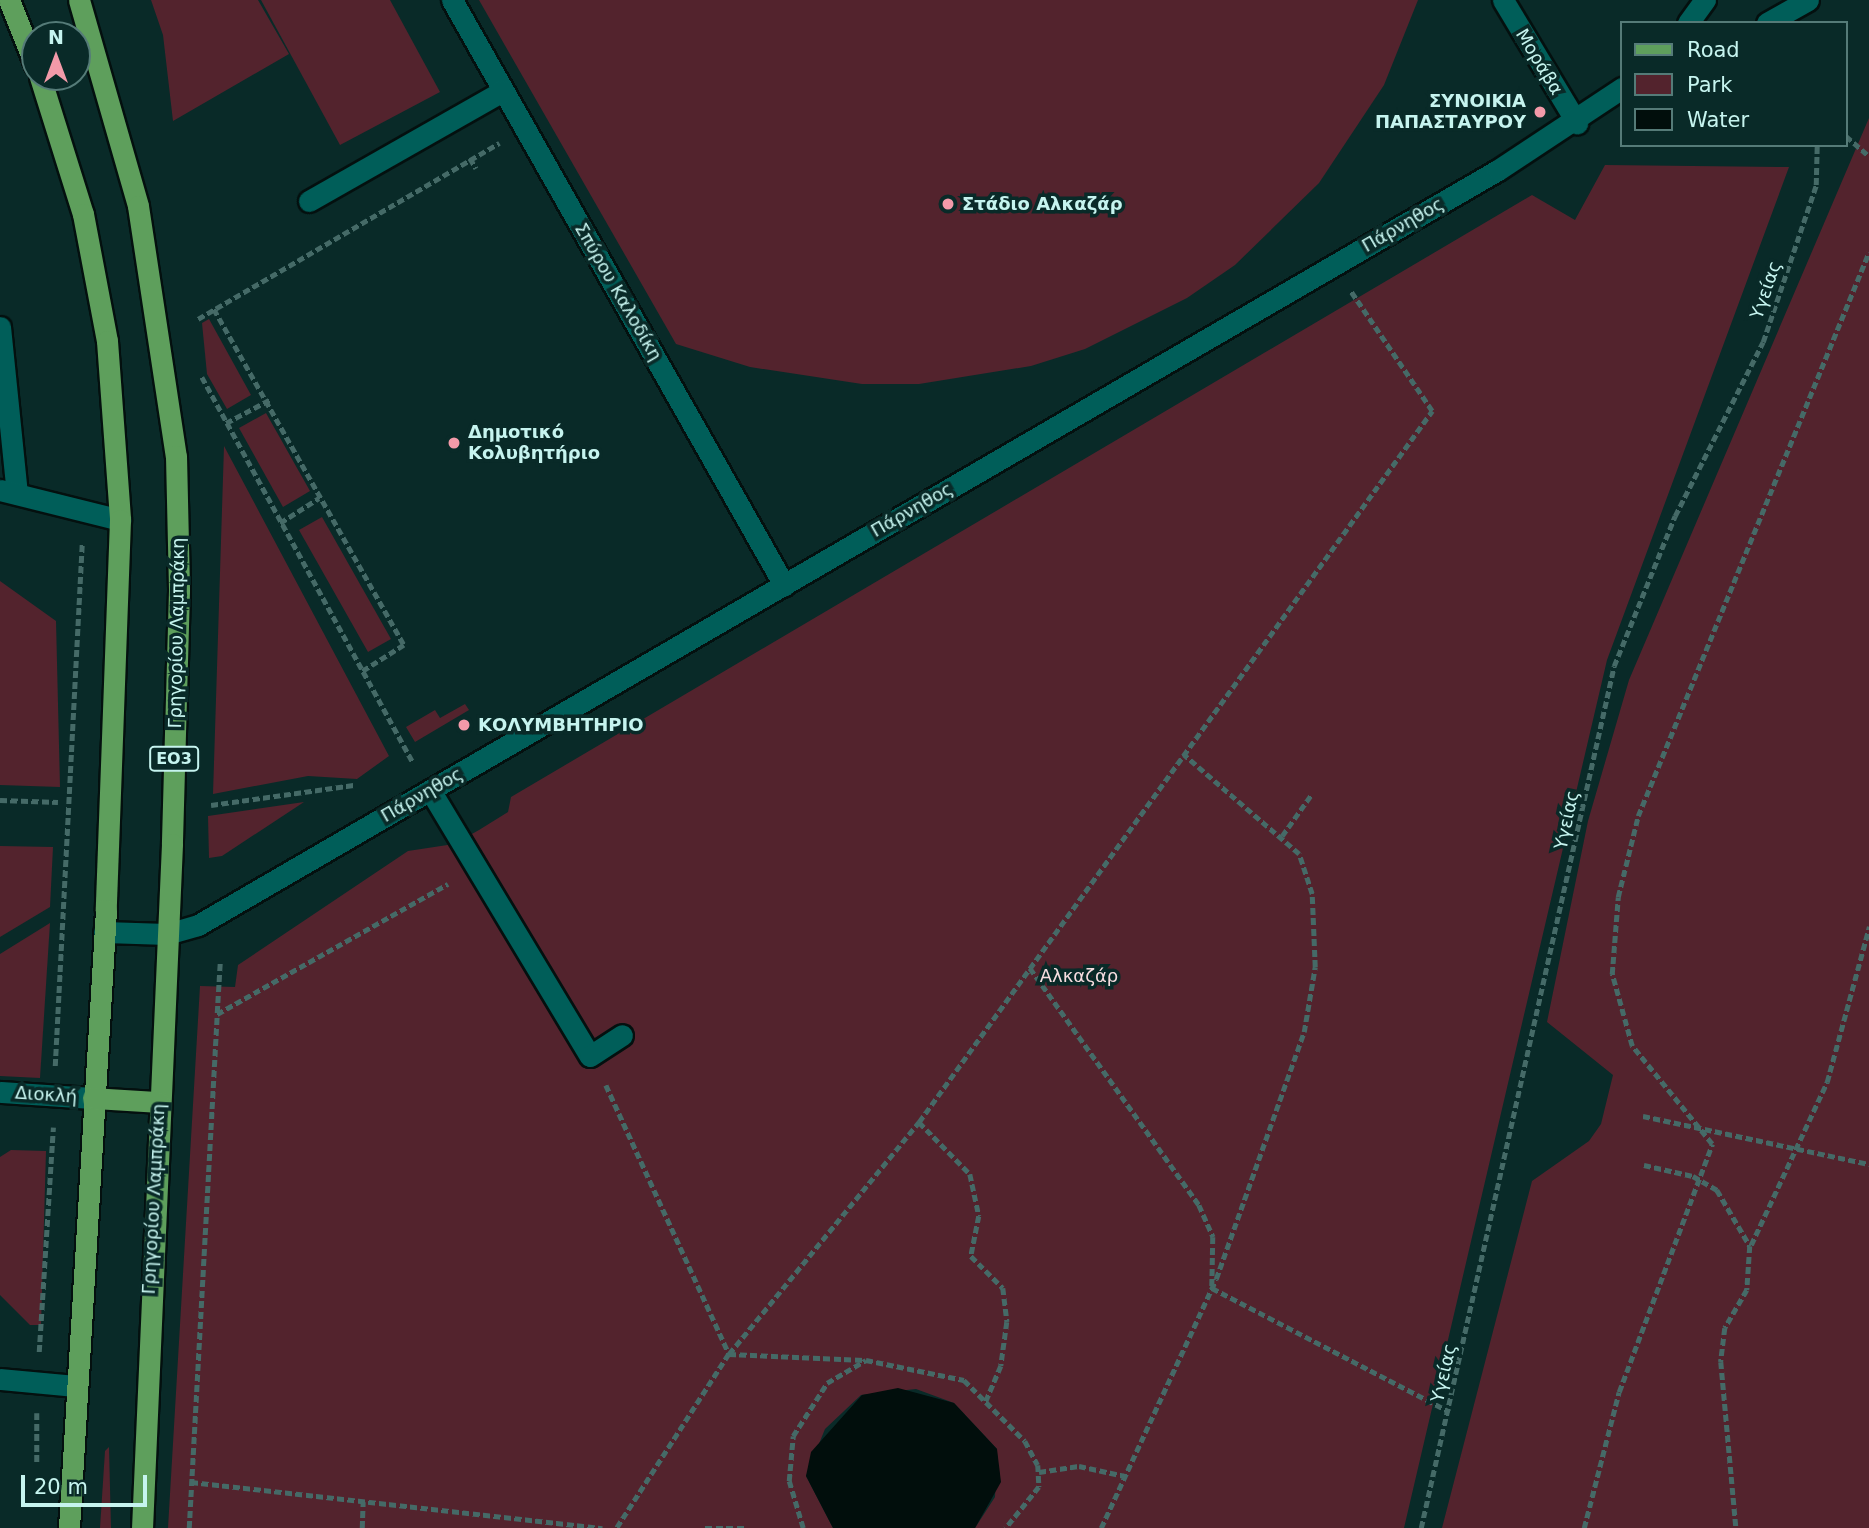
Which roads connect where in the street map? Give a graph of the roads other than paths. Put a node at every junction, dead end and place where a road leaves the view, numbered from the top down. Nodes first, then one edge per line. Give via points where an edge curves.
1 (9, 0) edge
2 (79, 0) edge
3 (452, 0) edge
4 (1503, 0) edge
5 (1705, 0) edge
6 (1808, 0) edge
7 (1689, 21) edge
8 (1771, 21) edge
9 (21, 30) edge
10 (503, 90) junction
11 (1620, 90) edge
12 (44, 91) edge
13 (1620, 100) edge
14 (1577, 123) junction
15 (309, 201) dead end
16 (0, 327) edge
17 (9, 491) edge
18 (120, 520) junction
19 (784, 585) junction
20 (430, 790) junction
21 (104, 932) junction
22 (167, 934) junction
23 (622, 1035) dead end
24 (0, 1092) edge
25 (93, 1098) junction
26 (158, 1102) junction
27 (0, 1379) edge
28 (76, 1385) junction
29 (69, 1528) edge
30 (142, 1528) edge

1 - 9 main road
2 - 22 main road, Γρηγορίου Λαμπράκη / ΕΟ3 via 138,206 176,456 179,590
3 - 10 street, Σπύρου Καλοδίκη
4 - 14 street, Μοράβα
5 - 7 street
6 - 8 street
10 - 15 street
10 - 19 street, Σπύρου Καλοδίκη
11 - 14 street, Πάρνηθος
12 - 18 main road via 83,214 107,341
13 - 14 street
14 - 19 street, Πάρνηθος
16 - 17 street
17 - 18 street
18 - 21 main road
19 - 20 street, Πάρνηθος
20 - 22 street, Πάρνηθος via 198,925
20 - 23 street via 480,866 590,1056
21 - 22 street
21 - 25 main road
22 - 26 main road, Γρηγορίου Λαμπράκη / ΕΟ3
24 - 25 street, Διοκλή
25 - 26 main road
25 - 28 main road
26 - 30 main road, Γρηγορίου Λαμπράκη / ΕΟ3
27 - 28 street
28 - 29 main road

